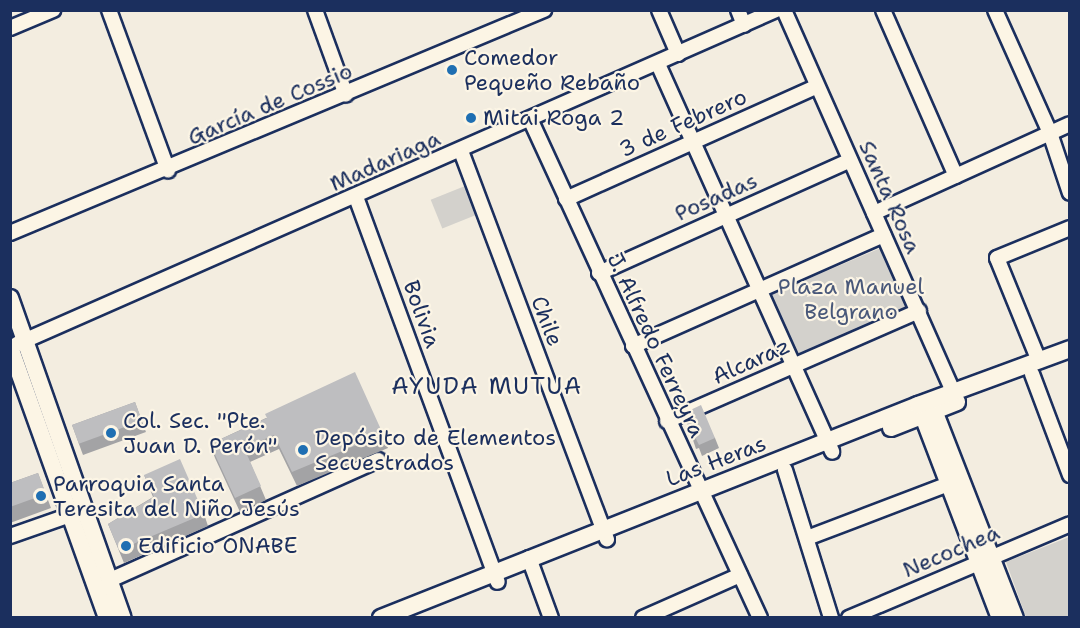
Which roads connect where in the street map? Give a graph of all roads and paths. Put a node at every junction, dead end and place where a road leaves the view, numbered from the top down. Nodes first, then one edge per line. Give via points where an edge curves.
1 (53, 10) edge
2 (109, 10) edge
3 (315, 10) edge
4 (544, 10) edge
5 (659, 10) edge
6 (738, 10) edge
7 (776, 10) edge
8 (784, 10) edge
9 (883, 10) edge
10 (994, 10) edge
11 (524, 14) edge
12 (744, 25) junction
13 (10, 28) edge
14 (678, 54) junction
15 (658, 64) junction
16 (817, 86) junction
17 (346, 95) junction
18 (531, 121) junction
19 (1070, 124) edge
20 (1050, 133) junction
21 (692, 142) junction
22 (461, 151) junction
23 (850, 160) junction
24 (168, 170) junction
25 (956, 176) junction
26 (1070, 193) edge
27 (356, 197) junction
28 (566, 199) junction
29 (874, 213) junction
30 (724, 215) junction
31 (1070, 228) edge
32 (10, 233) edge
33 (884, 235) junction
34 (599, 273) junction
35 (758, 290) junction
36 (10, 298) edge
37 (919, 311) junction
38 (15, 345) edge
39 (633, 346) junction
40 (1070, 349) edge
41 (1070, 359) edge
42 (791, 366) junction
43 (1036, 367) junction
44 (956, 396) junction
45 (926, 408) junction
46 (667, 421) junction
47 (830, 447) junction
48 (378, 460) dead end
49 (785, 470) junction
50 (1070, 475) edge
51 (955, 481) junction
52 (704, 496) junction
53 (78, 513) junction
54 (1070, 524) edge
55 (605, 535) junction
56 (10, 536) edge
57 (807, 538) junction
58 (985, 559) junction
59 (531, 563) junction
60 (740, 575) junction
61 (496, 577) junction
62 (110, 580) junction
63 (107, 618) edge
64 (123, 618) edge
65 (381, 618) edge
66 (407, 618) edge
67 (551, 618) edge
68 (643, 618) edge
69 (760, 618) edge
70 (831, 618) edge
71 (849, 618) edge
72 (1000, 618) edge
73 (1015, 618) edge

1 - 13 street
2 - 24 street
3 - 17 street
4 - 11 street, García de Cossio
5 - 14 street
6 - 12 street
7 - 12 street, Madariaga
8 - 16 street, Santa Rosa
9 - 25 street
10 - 20 street
11 - 17 street, García de Cossio
12 - 14 street, Madariaga
14 - 15 street, Madariaga
15 - 18 street, Madariaga
15 - 21 street
16 - 21 street, 3 de Febrero
16 - 23 street, Santa Rosa
17 - 24 street, García de Cossio
18 - 22 street, Madariaga
18 - 28 street, J. Alfredo Ferreyra
19 - 20 street
20 - 25 street
20 - 26 street
21 - 28 street, 3 de Febrero
21 - 30 street
22 - 27 street, Madariaga
22 - 55 street, Chile
23 - 29 street, Santa Rosa
23 - 30 street, Posadas
24 - 32 street, García de Cossio
25 - 29 street
27 - 38 street, Madariaga
27 - 61 street, Bolivia
28 - 34 street, J. Alfredo Ferreyra
29 - 33 street, Santa Rosa
30 - 34 street, Posadas
30 - 35 street
31 - 43 street via 997,258
33 - 35 street
33 - 37 street, Santa Rosa
34 - 39 street, J. Alfredo Ferreyra
35 - 39 street
35 - 42 street
36 - 38 main road
37 - 42 street, Alcaraz
37 - 44 street, Santa Rosa
38 - 53 main road
39 - 46 street, J. Alfredo Ferreyra
40 - 43 main road, Las Heras
41 - 43 main road, Las Heras
42 - 46 street, Alcaraz
42 - 47 street
43 - 44 main road, Las Heras
43 - 50 street
44 - 45 main road, Las Heras
45 - 47 main road, Las Heras
45 - 51 main road
46 - 52 street, J. Alfredo Ferreyra
47 - 49 main road, Las Heras
47 - 52 main road, Las Heras
48 - 62 street
49 - 52 main road, Las Heras
49 - 57 street
51 - 57 street
51 - 58 main road
52 - 55 main road, Las Heras
52 - 60 street, J. Alfredo Ferreyra
53 - 56 street
53 - 62 main road
53 - 63 main road
54 - 58 street, Necochea
55 - 59 main road, Las Heras
57 - 70 street
58 - 71 street, Necochea
58 - 72 main road
58 - 73 main road
59 - 61 main road, Las Heras
59 - 67 street
60 - 68 street
60 - 69 street, J. Alfredo Ferreyra
61 - 65 main road, Las Heras
61 - 66 main road, Las Heras
62 - 64 main road

